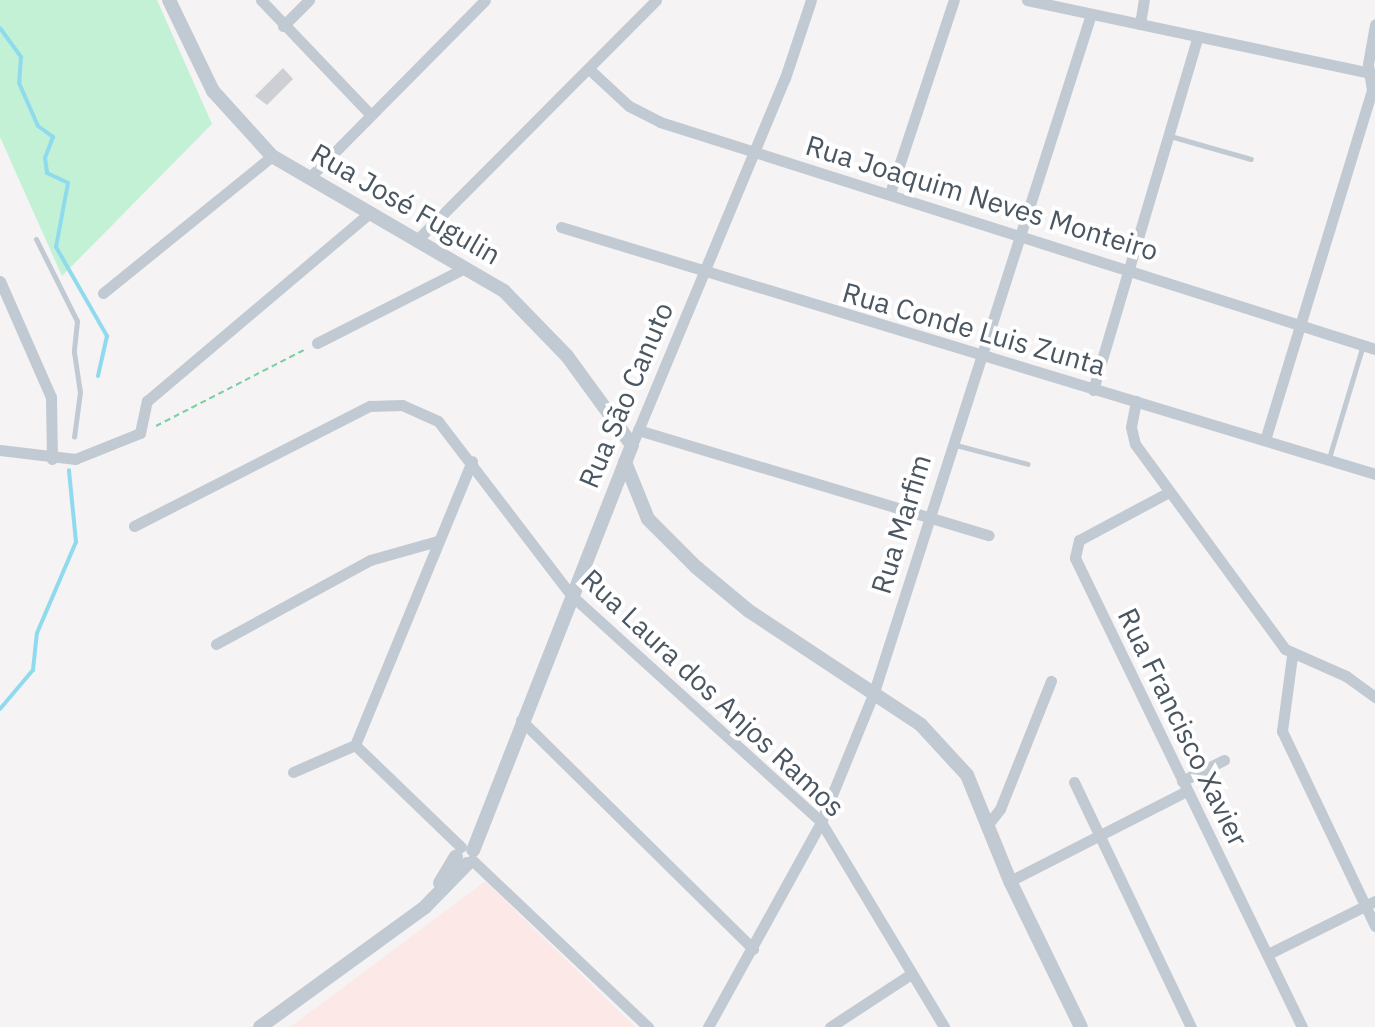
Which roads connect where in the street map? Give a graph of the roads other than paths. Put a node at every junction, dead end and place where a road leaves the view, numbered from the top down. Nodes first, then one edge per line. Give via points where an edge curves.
1 (169, 0) edge
2 (261, 0) edge
3 (309, 0) edge
4 (485, 0) edge
5 (656, 0) edge
6 (811, 0) edge
7 (954, 0) edge
8 (1027, 0) edge
9 (1144, 0) edge
10 (1091, 14) junction
11 (1140, 24) junction
12 (1375, 25) edge
13 (283, 26) junction
14 (1198, 36) junction
15 (589, 69) junction
16 (1373, 73) edge
17 (370, 114) junction
18 (1169, 136) junction
19 (753, 153) junction
20 (272, 156) junction
21 (1251, 159) dead end
22 (309, 178) junction
23 (890, 193) junction
24 (368, 214) junction
25 (561, 227) dead end
26 (1018, 232) junction
27 (36, 239) dead end
28 (416, 241) junction
29 (465, 268) junction
30 (1130, 268) junction
31 (705, 273) junction
32 (1, 283) edge
33 (103, 293) dead end
34 (1300, 323) junction
35 (317, 343) road end
36 (1369, 347) edge
37 (977, 357) junction
38 (1093, 390) junction
39 (1136, 401) junction
40 (638, 430) junction
41 (74, 437) dead end
42 (1265, 440) junction
43 (951, 444) junction
44 (632, 445) junction
45 (0, 450) edge
46 (52, 459) junction
47 (1328, 459) junction
48 (472, 461) junction
49 (625, 462) junction
50 (1028, 464) dead end
51 (1375, 474) edge
52 (1169, 492) junction
53 (928, 518) junction
54 (134, 526) dead end
55 (989, 535) dead end
56 (437, 541) junction
57 (571, 595) junction
58 (216, 644) dead end
59 (1292, 656) junction
60 (1051, 681) dead end
61 (874, 692) junction
62 (1375, 697) edge
63 (521, 720) junction
64 (355, 745) junction
65 (1224, 760) dead end
66 (293, 772) dead end
67 (1074, 782) dead end
68 (1184, 786) junction
69 (821, 822) junction
70 (989, 823) junction
71 (1099, 836) junction
72 (464, 853) junction
73 (1010, 881) junction
74 (1370, 904) edge
75 (1375, 926) edge
76 (753, 949) junction
77 (1268, 954) junction
78 (911, 974) junction
79 (260, 1027) edge
80 (648, 1027) edge
81 (708, 1027) edge
82 (830, 1027) edge
83 (944, 1027) edge
84 (1081, 1027) edge
85 (1191, 1027) edge
86 (1302, 1027) edge

1 - 20 street, Rua José Fugulin via 213,91
2 - 13 street
3 - 13 street
4 - 17 street
5 - 15 street
6 - 19 street, Rua São Canuto
7 - 23 street
8 - 10 street
9 - 11 street
10 - 11 street
10 - 26 street, Rua Marfim
11 - 14 street
12 - 16 street
13 - 17 street
14 - 16 street
14 - 18 street
15 - 19 street, Rua Joaquim Neves Monteiro via 649,118
15 - 28 street
16 - 34 street
17 - 22 street
18 - 21 lane
18 - 30 street
19 - 23 street, Rua Joaquim Neves Monteiro
19 - 31 street, Rua São Canuto
20 - 22 street, Rua José Fugulin
20 - 33 street
22 - 24 street, Rua José Fugulin
23 - 26 street, Rua Joaquim Neves Monteiro
24 - 28 street, Rua José Fugulin
24 - 46 street via 147,401 140,433 102,452
25 - 31 street, Rua Conde Luis Zunta
26 - 30 street, Rua Joaquim Neves Monteiro
26 - 37 street, Rua Marfim
27 - 41 lane via 77,321 74,352 80,392
28 - 29 street, Rua José Fugulin
29 - 35 street
29 - 44 street, Rua José Fugulin via 527,310
30 - 34 street, Rua Joaquim Neves Monteiro
30 - 38 street
31 - 37 street, Rua Conde Luis Zunta
31 - 40 street, Rua São Canuto
32 - 46 street via 51,397
34 - 36 street, Rua Joaquim Neves Monteiro
34 - 42 street
36 - 47 lane
37 - 38 street, Rua Conde Luis Zunta
37 - 43 street, Rua Marfim
38 - 39 street, Rua Conde Luis Zunta
39 - 42 street, Rua Conde Luis Zunta
39 - 52 street via 1131,427 1135,444
40 - 44 street, Rua São Canuto
40 - 53 street
42 - 47 street, Rua Conde Luis Zunta
43 - 50 lane
43 - 53 street, Rua Marfim
44 - 49 street, Rua São Canuto
45 - 46 street
47 - 51 street, Rua Conde Luis Zunta
48 - 54 street, Rua Laura dos Anjos Ramos via 438,421 419,410 370,406
48 - 56 street
48 - 57 street, Rua Laura dos Anjos Ramos
49 - 57 street, Rua São Canuto
49 - 61 street via 639,503 660,534 749,611
52 - 59 street
52 - 68 street, Rua Francisco Xavier via 1079,540 1073,551
53 - 55 street
53 - 61 street, Rua Marfim
56 - 58 street via 370,560
56 - 64 street
57 - 63 street, Rua São Canuto
57 - 69 street, Rua Laura dos Anjos Ramos
59 - 62 street via 1346,676
59 - 74 street via 1282,731
60 - 70 street via 1000,809
61 - 69 street, Rua Marfim
61 - 70 street via 921,725 967,775
63 - 72 street, Rua São Canuto via 489,811
63 - 76 street
64 - 66 street
64 - 72 street
65 - 68 street
67 - 71 street
68 - 71 street
68 - 77 street, Rua Francisco Xavier
69 - 76 street, Rua Marfim
69 - 78 street, Rua Laura dos Anjos Ramos via 869,894
70 - 73 street
71 - 73 street
71 - 85 street
72 - 79 street, Rua São Canuto via 425,907
72 - 80 street
73 - 84 street
74 - 75 street
74 - 77 street
76 - 81 street, Rua Marfim
77 - 86 street, Rua Francisco Xavier
78 - 82 street
78 - 83 street, Rua Laura dos Anjos Ramos

